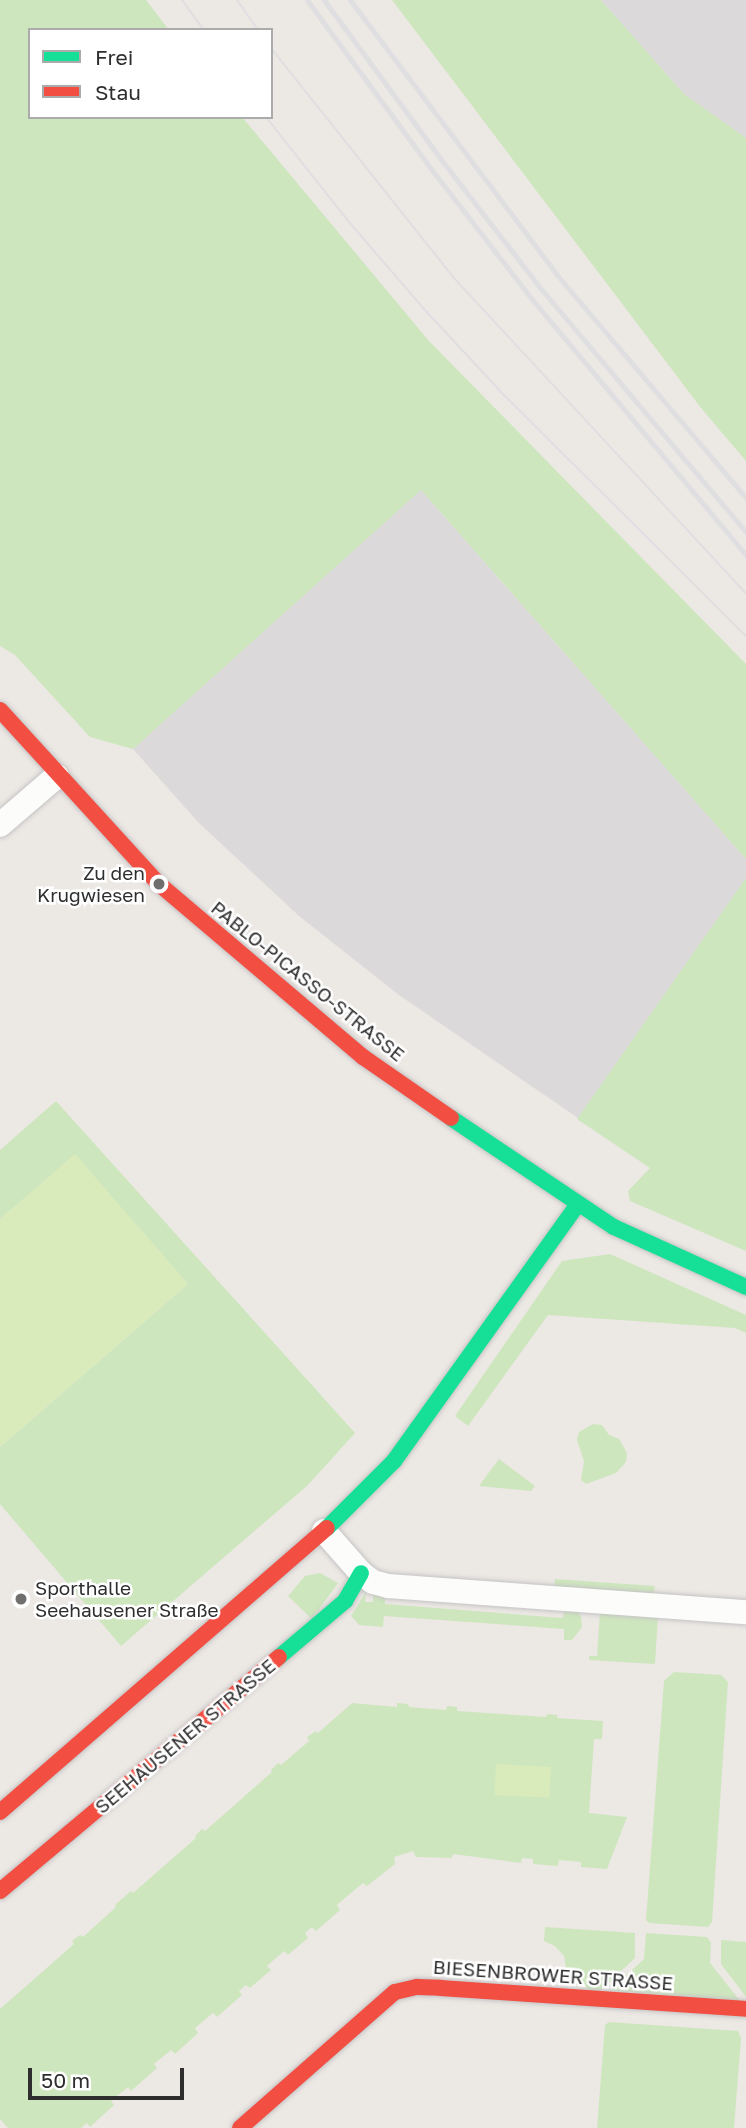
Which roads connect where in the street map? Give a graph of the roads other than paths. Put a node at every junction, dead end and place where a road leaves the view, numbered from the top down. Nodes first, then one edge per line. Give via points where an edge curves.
1 (0, 710) edge
2 (57, 776) junction
3 (0, 825) edge
4 (577, 1205) junction
5 (746, 1287) edge
6 (324, 1531) junction
7 (361, 1573) junction
8 (746, 1612) edge
9 (0, 1812) edge
10 (0, 1891) edge
11 (746, 2009) edge
12 (240, 2128) edge

1 - 2 street, PABLO-PICASSO-STRASSE
2 - 3 street
2 - 4 street, PABLO-PICASSO-STRASSE via 159,884 318,1022
4 - 5 street, PABLO-PICASSO-STRASSE via 629,1236
4 - 6 street via 394,1461
6 - 7 street
6 - 9 street
7 - 8 street via 388,1586
7 - 10 street, SEEHAUSENER STRASSE via 345,1601
11 - 12 street, BIESENBROWER STRASSE via 441,1988 396,1992

